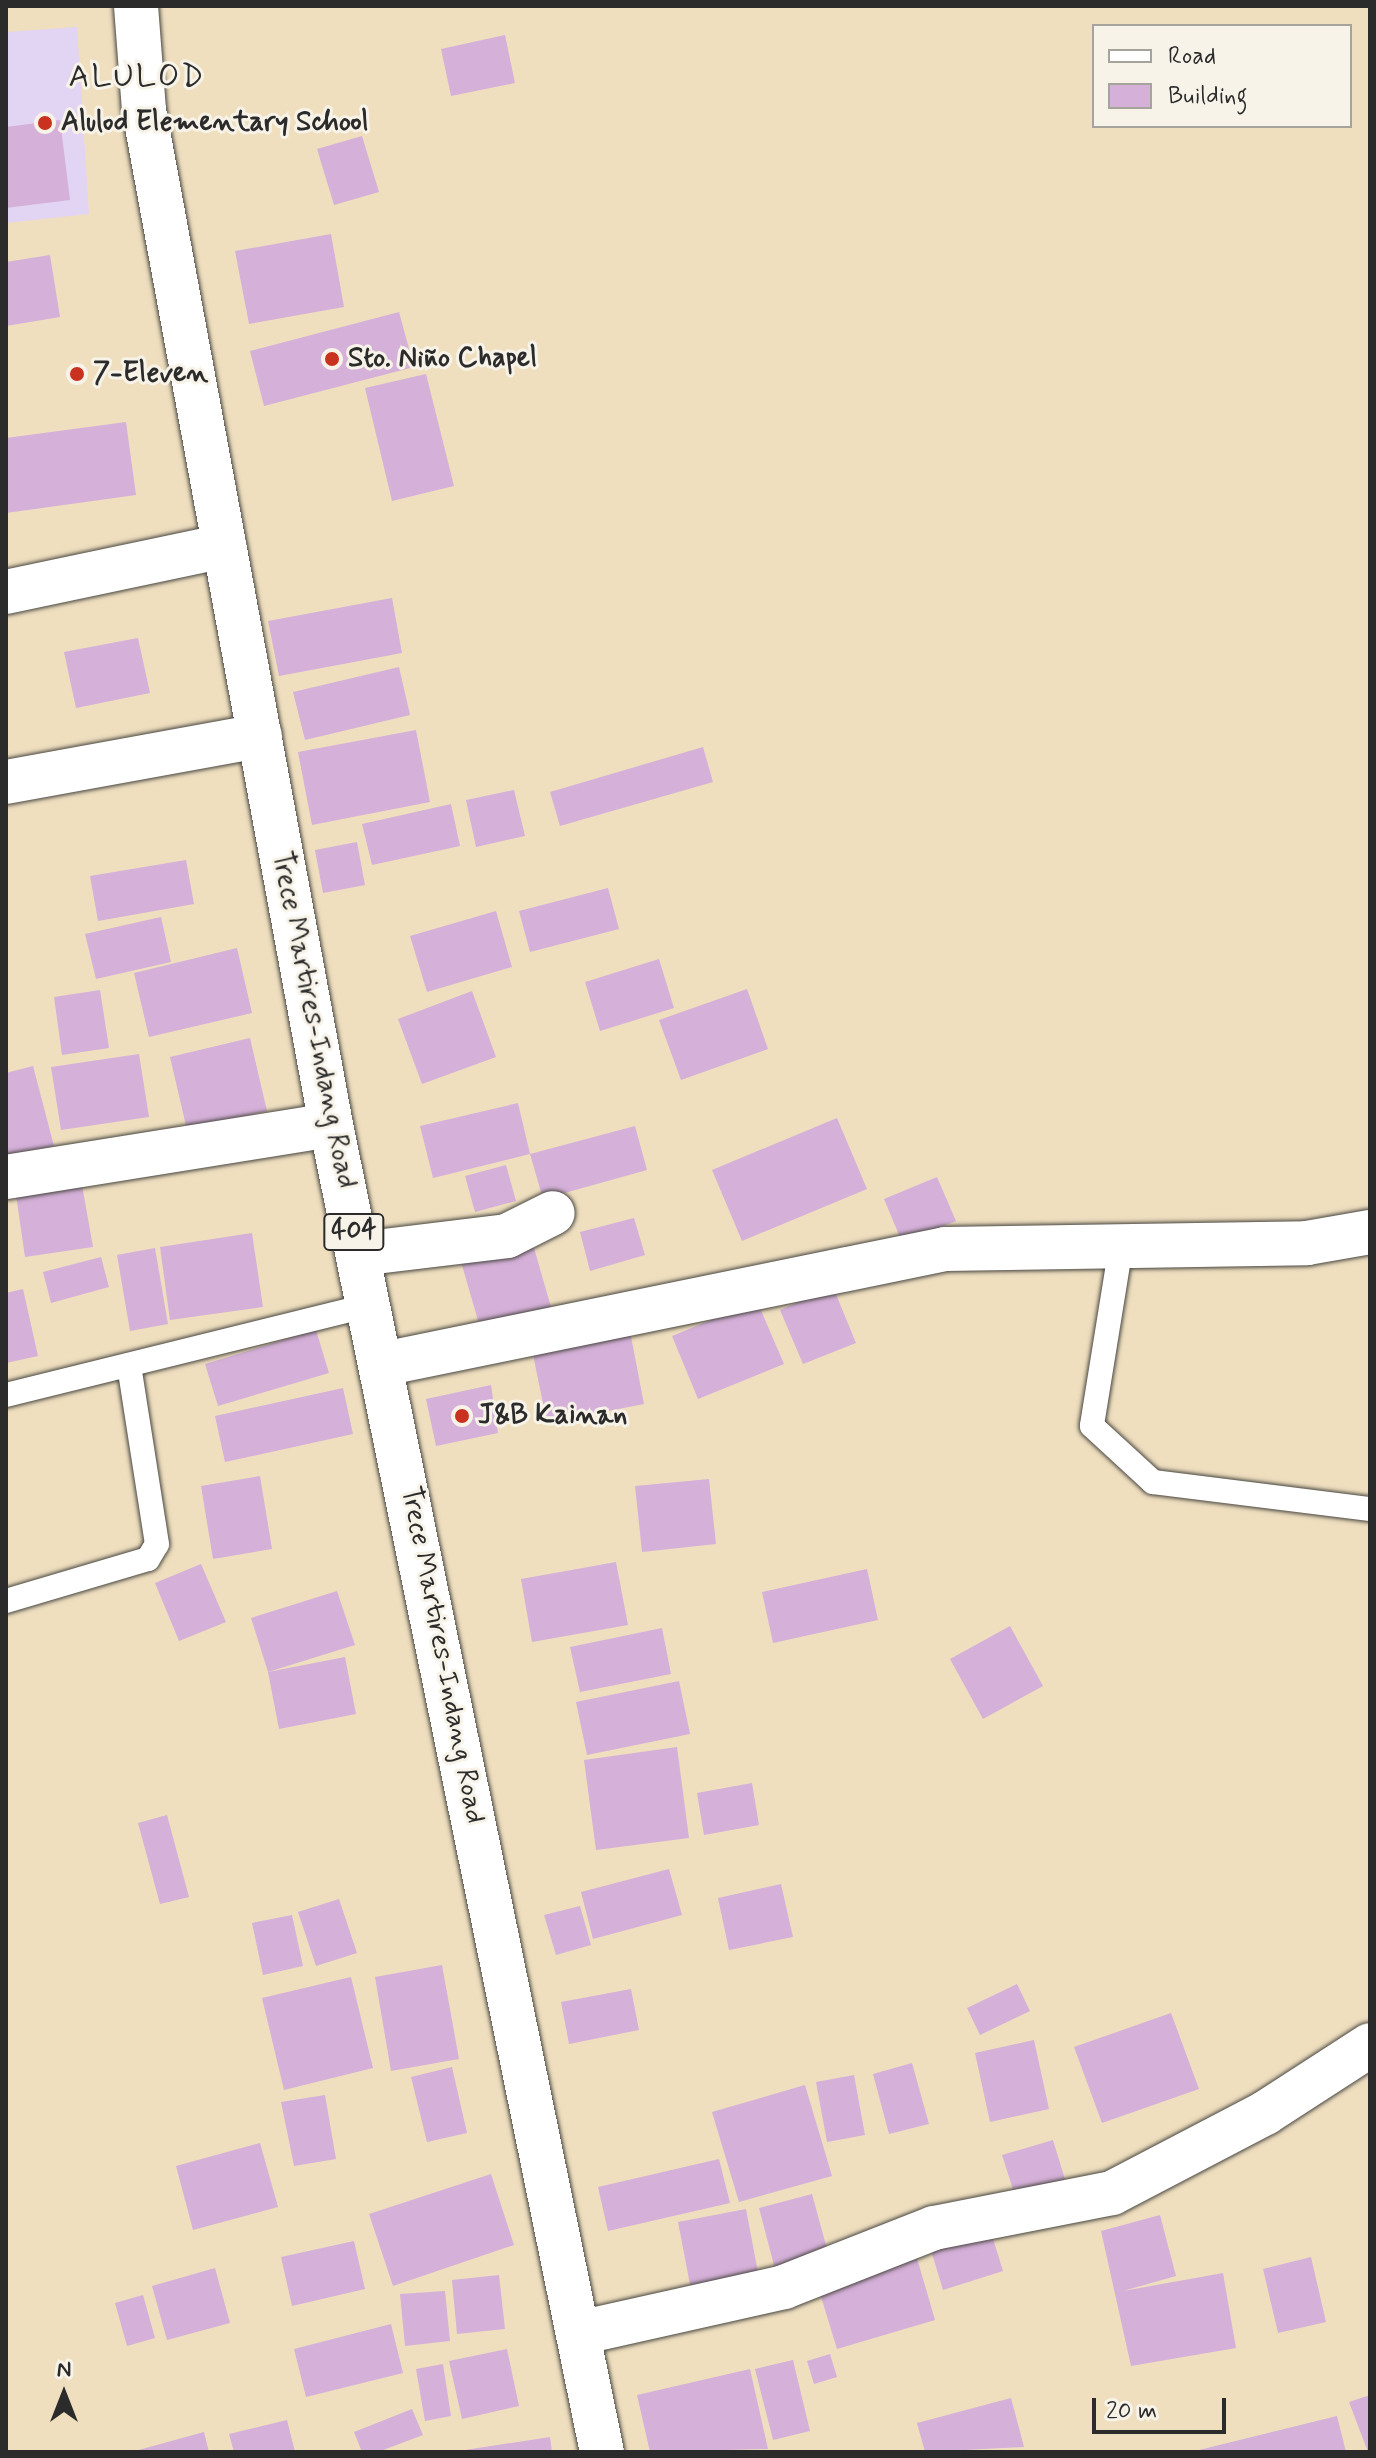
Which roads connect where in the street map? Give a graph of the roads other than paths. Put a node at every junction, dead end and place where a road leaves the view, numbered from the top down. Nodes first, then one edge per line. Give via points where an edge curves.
1 (136, 6) edge
2 (224, 546) junction
3 (6, 592) edge
4 (260, 736) junction
5 (6, 782) edge
6 (331, 1125) junction
7 (6, 1177) edge
8 (553, 1213) dead end
9 (1370, 1232) edge
10 (1121, 1246) junction
11 (359, 1254) junction
12 (370, 1305) junction
13 (383, 1364) junction
14 (129, 1365) junction
15 (6, 1395) edge
16 (1370, 1509) edge
17 (6, 1601) edge
18 (1370, 2045) edge
19 (579, 2333) junction
20 (602, 2452) edge

1 - 2 street, Trece Martires-Indang Road / 404 via 144,110
2 - 3 street
2 - 4 street, Trece Martires-Indang Road / 404
4 - 5 street
4 - 6 street, Trece Martires-Indang Road / 404
6 - 7 street
6 - 11 street, Trece Martires-Indang Road / 404
8 - 11 street via 507,1236
9 - 10 street via 1307,1243
10 - 13 street via 945,1249
10 - 16 lane via 1092,1426 1153,1482
11 - 12 street, Trece Martires-Indang Road / 404
12 - 13 street, Trece Martires-Indang Road / 404
12 - 14 lane
13 - 19 street, Trece Martires-Indang Road / 404
14 - 15 lane
14 - 17 lane via 157,1544 148,1559
18 - 19 street via 1265,2113 1112,2193 934,2228 784,2287
19 - 20 street, Trece Martires-Indang Road / 404

